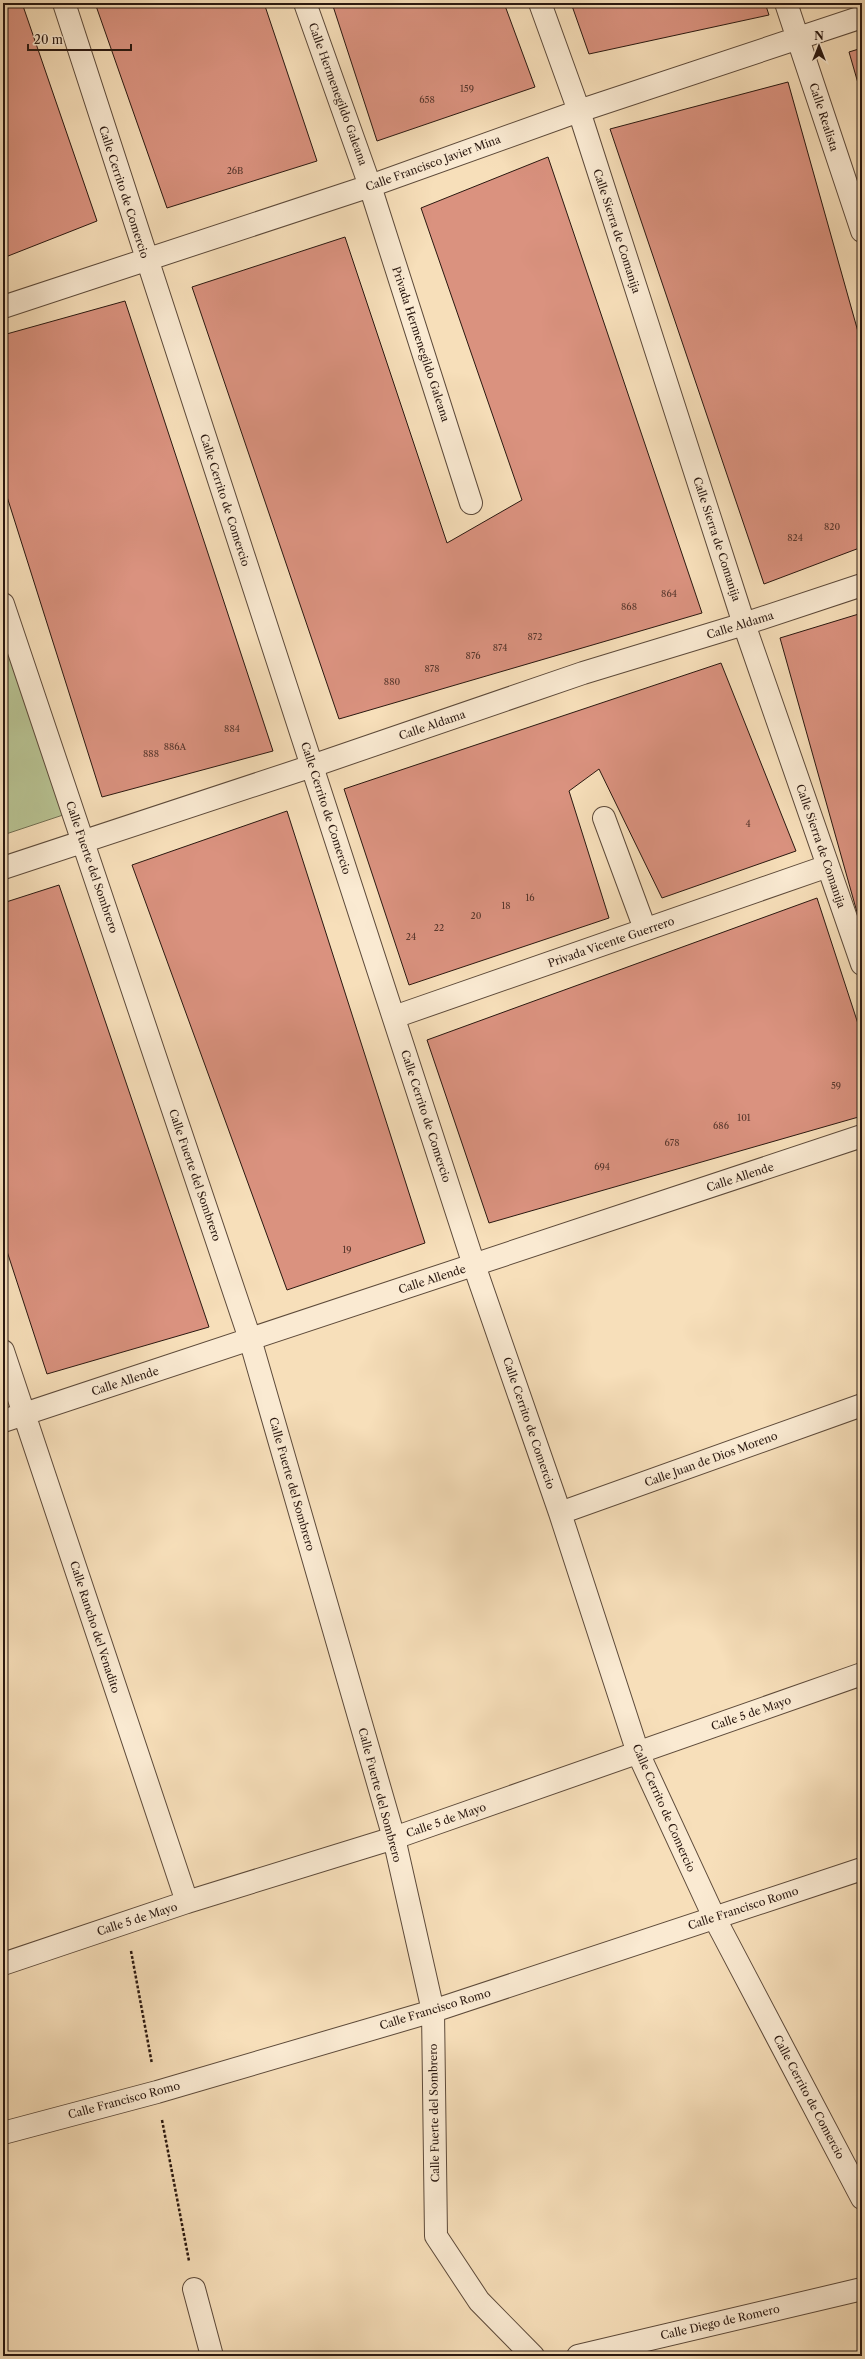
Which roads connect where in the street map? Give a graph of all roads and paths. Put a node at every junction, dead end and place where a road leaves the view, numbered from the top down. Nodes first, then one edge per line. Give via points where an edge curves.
1 (64, 3) edge
2 (305, 3) edge
3 (540, 3) edge
4 (786, 3) edge
5 (862, 17) edge
6 (797, 37) junction
7 (579, 111) junction
8 (370, 186) junction
9 (862, 232) edge
10 (146, 260) junction
11 (3, 307) edge
12 (471, 503) dead end
13 (862, 585) edge
14 (3, 604) edge
15 (744, 624) junction
16 (312, 766) junction
17 (604, 818) dead end
18 (84, 842) junction
19 (828, 866) junction
20 (3, 868) edge
21 (645, 929) junction
22 (862, 964) edge
23 (394, 1017) junction
24 (862, 1136) edge
25 (474, 1265) junction
26 (250, 1339) junction
27 (3, 1351) edge
28 (862, 1406) edge
29 (24, 1414) junction
30 (3, 1421) edge
31 (560, 1513) junction
32 (862, 1674) edge
33 (638, 1753) junction
34 (394, 1838) junction
35 (862, 1869) edge
36 (187, 1902) junction
37 (714, 1917) junction
38 (3, 1964) edge
39 (433, 2012) junction
40 (3, 2133) edge
41 (862, 2198) edge
42 (194, 2288) dead end
43 (862, 2289) edge
44 (212, 2356) edge
45 (533, 2356) edge
46 (578, 2356) edge

1 - 10 street, Calle Cerrito de Comercio
2 - 8 street, Calle Hermenegildo Galeana
3 - 7 street, Calle Sierra de Comanija
4 - 6 street, Calle Realista
5 - 6 street, Calle Francisco Javier Mina
6 - 7 street, Calle Francisco Javier Mina
6 - 9 street, Calle Realista
7 - 8 street, Calle Francisco Javier Mina
7 - 15 street, Calle Sierra de Comanija
8 - 10 street, Calle Francisco Javier Mina
8 - 12 street, Privada Hermenegildo Galeana
10 - 11 street, Calle Francisco Javier Mina
10 - 16 street, Calle Cerrito de Comercio
13 - 15 street, Calle Aldama
14 - 18 street, Calle Fuerte del Sombrero
15 - 16 street, Calle Aldama via 583,673
15 - 19 street, Calle Sierra de Comanija
16 - 18 street, Calle Aldama
16 - 23 street, Calle Cerrito de Comercio
17 - 21 street
18 - 20 street, Calle Aldama
18 - 26 street, Calle Fuerte del Sombrero
19 - 21 street, Privada Vicente Guerrero
19 - 22 street, Calle Sierra de Comanija
21 - 23 street, Privada Vicente Guerrero
23 - 25 street, Calle Cerrito de Comercio
24 - 25 street, Calle Allende
25 - 26 street, Calle Allende
25 - 31 street, Calle Cerrito de Comercio
26 - 29 street, Calle Allende
26 - 34 street, Calle Fuerte del Sombrero
27 - 29 street, Calle Rancho del Venadito
28 - 31 street, Calle Juan de Dios Moreno
29 - 30 street, Calle Allende
29 - 36 street, Calle Rancho del Venadito
31 - 33 street, Calle Cerrito de Comercio
32 - 33 street, Calle 5 de Mayo
33 - 34 street, Calle 5 de Mayo
33 - 37 street, Calle Cerrito de Comercio
34 - 36 street, Calle 5 de Mayo
34 - 39 street, Calle Fuerte del Sombrero
35 - 37 street, Calle Francisco Romo
36 - 38 street, Calle 5 de Mayo
37 - 39 street, Calle Francisco Romo
37 - 41 street, Calle Cerrito de Comercio
39 - 40 street, Calle Francisco Romo via 157,2092
39 - 45 street, Calle Fuerte del Sombrero via 436,2236 479,2301
42 - 44 street
43 - 46 street, Calle Diego de Romero

